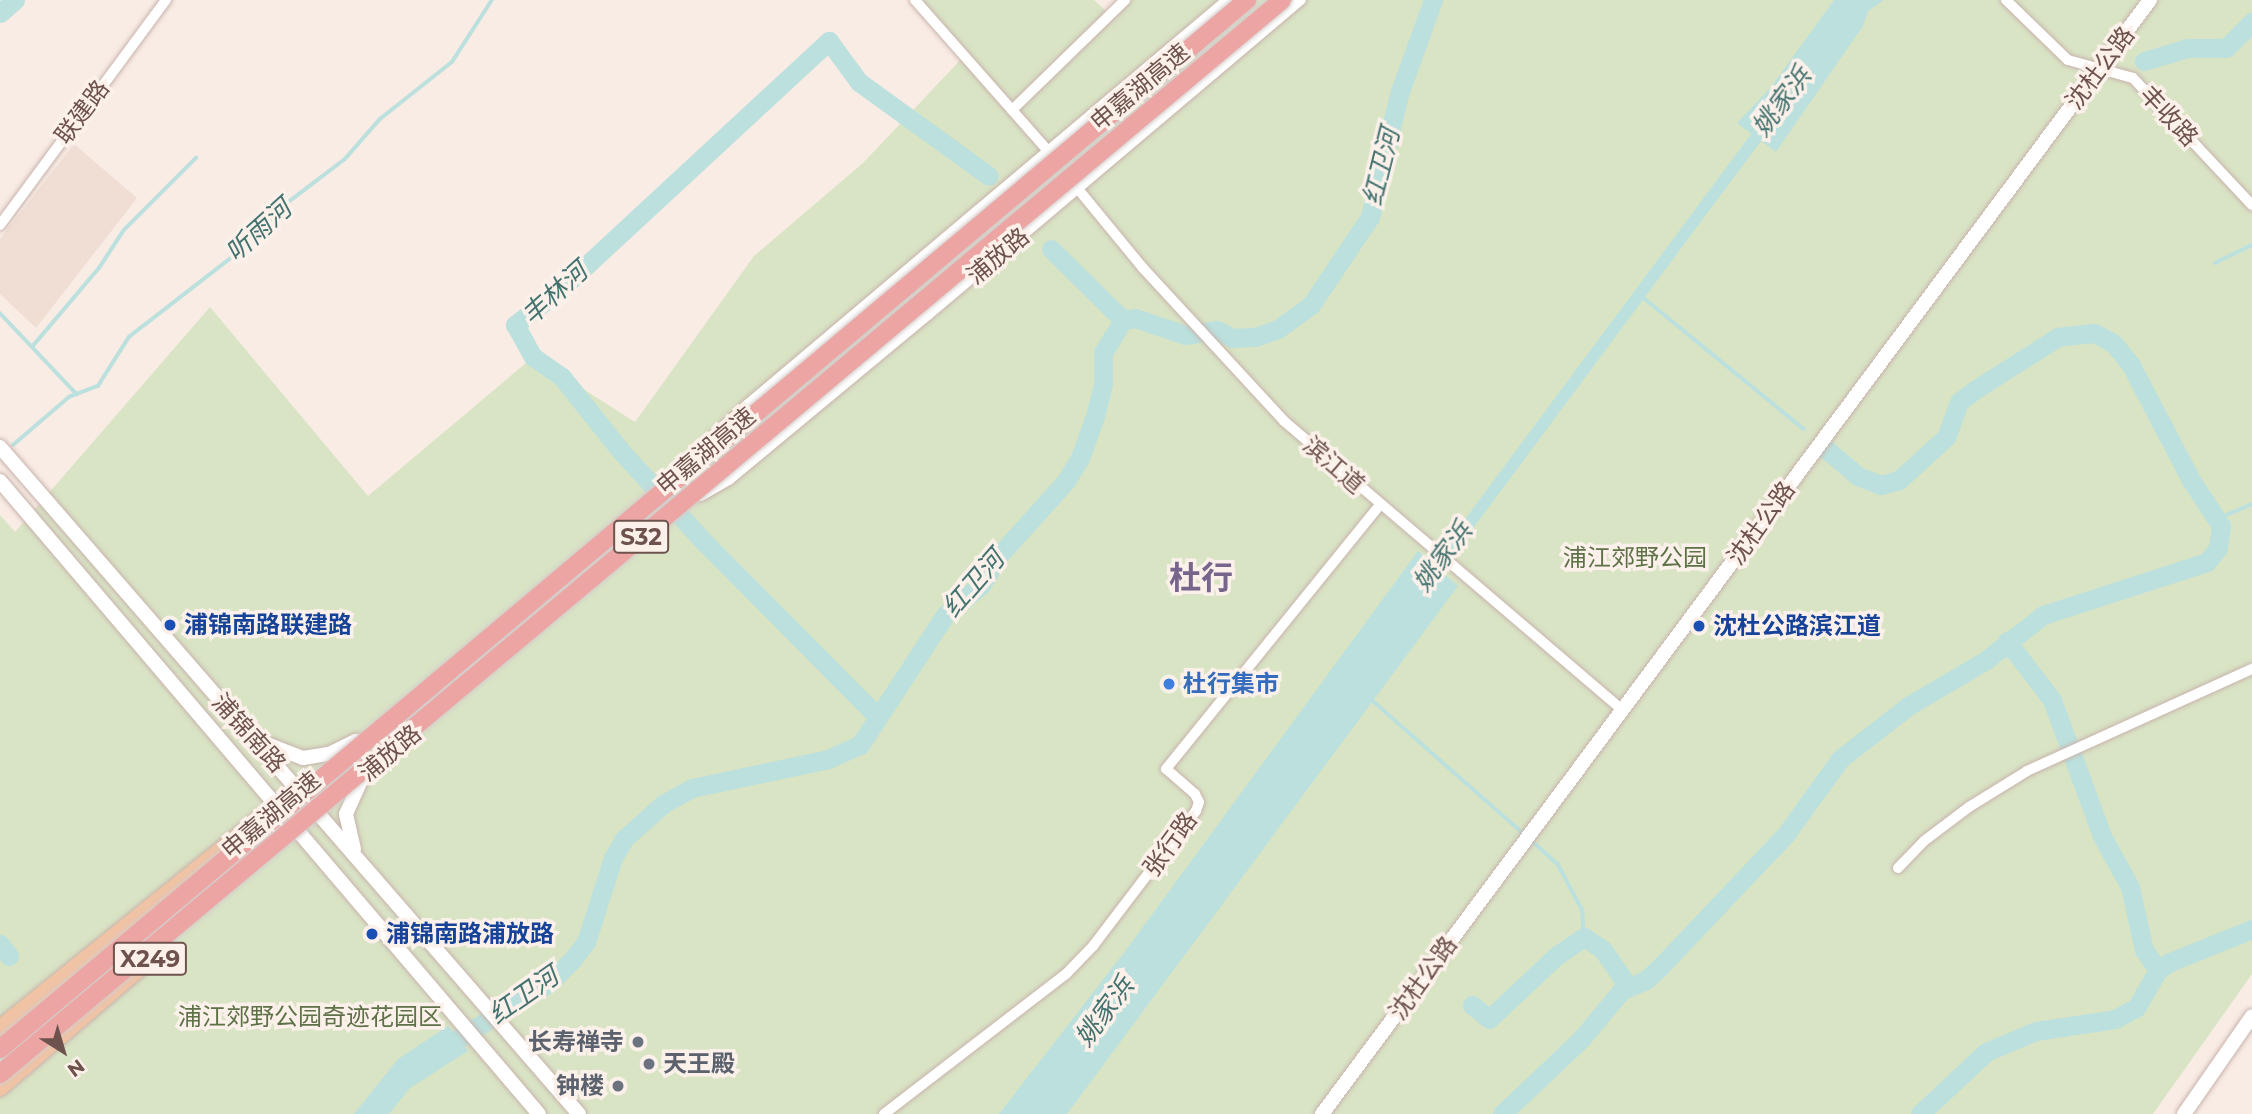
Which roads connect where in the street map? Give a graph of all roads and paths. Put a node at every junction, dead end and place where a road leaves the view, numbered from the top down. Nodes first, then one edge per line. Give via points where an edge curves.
1 (166, 0) edge
2 (915, 0) edge
3 (1125, 0) edge
4 (1227, 0) edge
5 (1245, 0) edge
6 (1282, 0) edge
7 (1289, 0) edge
8 (1301, 0) edge
9 (2006, 0) edge
10 (2150, 0) edge
11 (2102, 66) junction
12 (1012, 110) junction
13 (1049, 152) junction
14 (1078, 189) junction
15 (2252, 205) edge
16 (0, 225) edge
17 (0, 447) edge
18 (0, 481) edge
19 (666, 487) junction
20 (1380, 505) junction
21 (685, 506) junction
22 (2252, 669) edge
23 (1622, 710) junction
24 (252, 736) junction
25 (356, 741) junction
26 (363, 776) junction
27 (298, 788) junction
28 (278, 804) junction
29 (320, 813) junction
30 (300, 830) junction
31 (358, 857) junction
32 (1898, 868) dead end
33 (2252, 1016) edge
34 (0, 1028) edge
35 (2252, 1033) edge
36 (0, 1049) edge
37 (0, 1074) edge
38 (0, 1088) edge
39 (539, 1114) edge
40 (579, 1114) edge
41 (884, 1114) edge
42 (1322, 1114) edge
43 (2183, 1114) edge
44 (2193, 1114) edge

1 - 16 street, 联建路
2 - 12 street
3 - 12 street
4 - 13 street, 浦放路
5 - 19 main road, 浦放路, bridge
5 - 36 highway, 申嘉湖高速 / S32, bridge
6 - 37 highway, 申嘉湖高速 / S32, bridge
7 - 21 main road, 浦放路, bridge
8 - 14 street, 浦放路
9 - 11 street, 丰收路 via 2068,60
10 - 11 main road, 沈杜公路
11 - 15 street, 丰收路 via 2133,78
11 - 23 main road, 沈杜公路
12 - 13 street
13 - 19 street, 浦放路 via 748,404
14 - 20 street, 滨江道 via 1129,252 1284,421
14 - 21 street, 浦放路 via 729,480
17 - 24 main road, 浦锦南路
18 - 28 main road, 浦锦南路
19 - 25 main road, 浦放路, bridge
20 - 23 street, 滨江道
20 - 41 street, 张行路 via 1166,769 1195,794 1199,802 1196,811 1093,946 1066,974
21 - 26 main road, 浦放路 / X249, bridge
22 - 32 street via 2027,771 1969,807 1924,841
23 - 42 main road, 沈杜公路
24 - 25 main road via 303,758 329,754
24 - 27 main road, 浦锦南路
25 - 27 main road, 浦放路
26 - 29 main road, 浦放路 / X249
26 - 31 main road via 346,814
27 - 28 main road, 浦放路
27 - 29 main road, 浦锦南路
28 - 30 main road, 浦锦南路
28 - 34 main road, 浦放路
29 - 30 main road, 浦放路 / X249
29 - 31 main road, 浦锦南路
30 - 38 main road, 浦放路 / X249
30 - 39 main road, 浦锦南路
31 - 40 main road, 浦锦南路
33 - 43 main road
35 - 44 main road

